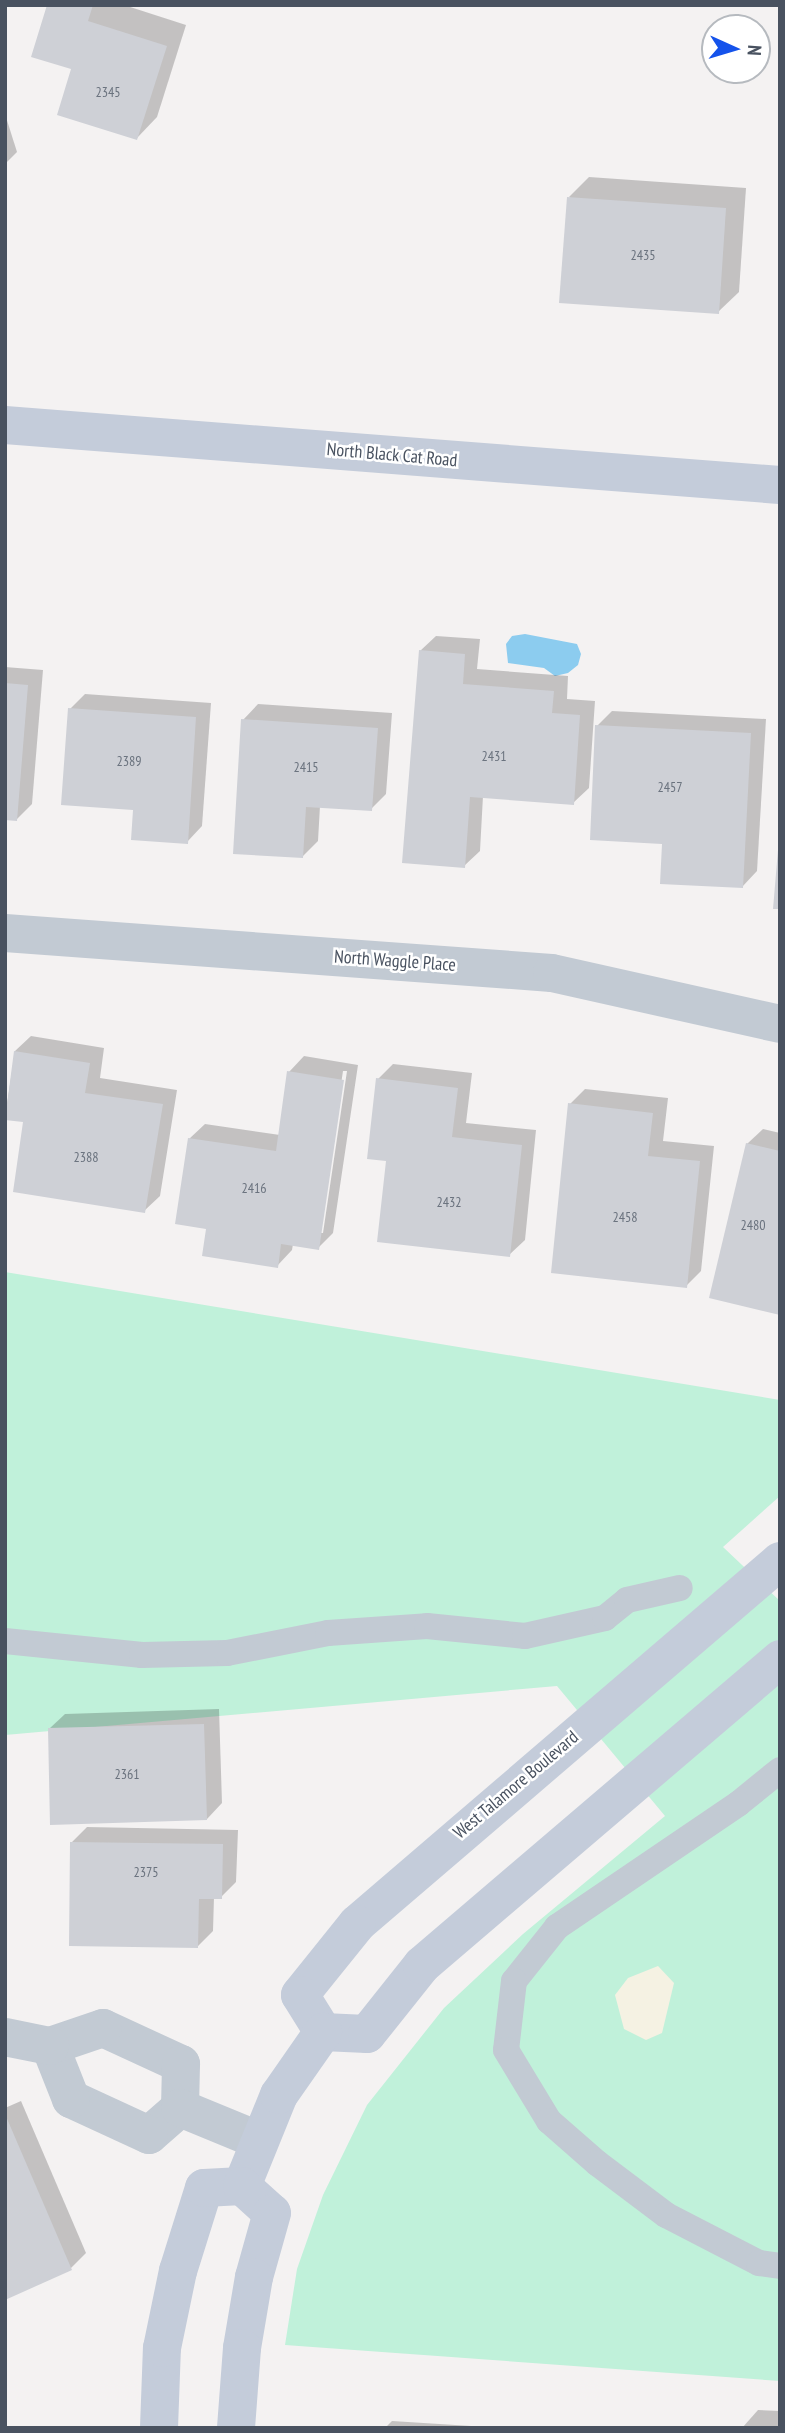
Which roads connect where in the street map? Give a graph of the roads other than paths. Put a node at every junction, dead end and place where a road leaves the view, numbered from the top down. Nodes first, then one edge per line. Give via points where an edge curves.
1 (5, 425) edge
2 (780, 485) edge
3 (5, 933) edge
4 (780, 1024) edge
5 (780, 1561) edge
6 (680, 1588) dead end
7 (5, 1641) edge
8 (780, 1659) edge
9 (780, 1770) edge
10 (323, 2032) junction
11 (5, 2037) edge
12 (50, 2046) junction
13 (180, 2108) junction
14 (258, 2140) junction
15 (242, 2186) junction
16 (780, 2266) edge
17 (159, 2428) edge
18 (236, 2428) edge

1 - 2 street, North Black Cat Road
3 - 4 street, North Waggle Place via 552,973
5 - 10 street, West Talamore Boulevard via 357,1924 300,1995
6 - 7 lane via 627,1600 605,1618 525,1636 427,1626 328,1633 226,1653 142,1655
8 - 10 street via 422,1965 367,2034
9 - 16 lane via 738,1804 557,1927 514,1981 506,2050 550,2121 597,2163 666,2215 759,2263
10 - 14 street via 279,2095
11 - 12 street
12 - 13 street via 71,2099 149,2135
12 - 13 street via 103,2028 181,2064
13 - 14 street
14 - 15 street
15 - 17 street via 204,2188 178,2271 162,2348
15 - 18 street via 272,2213 254,2277 242,2348

